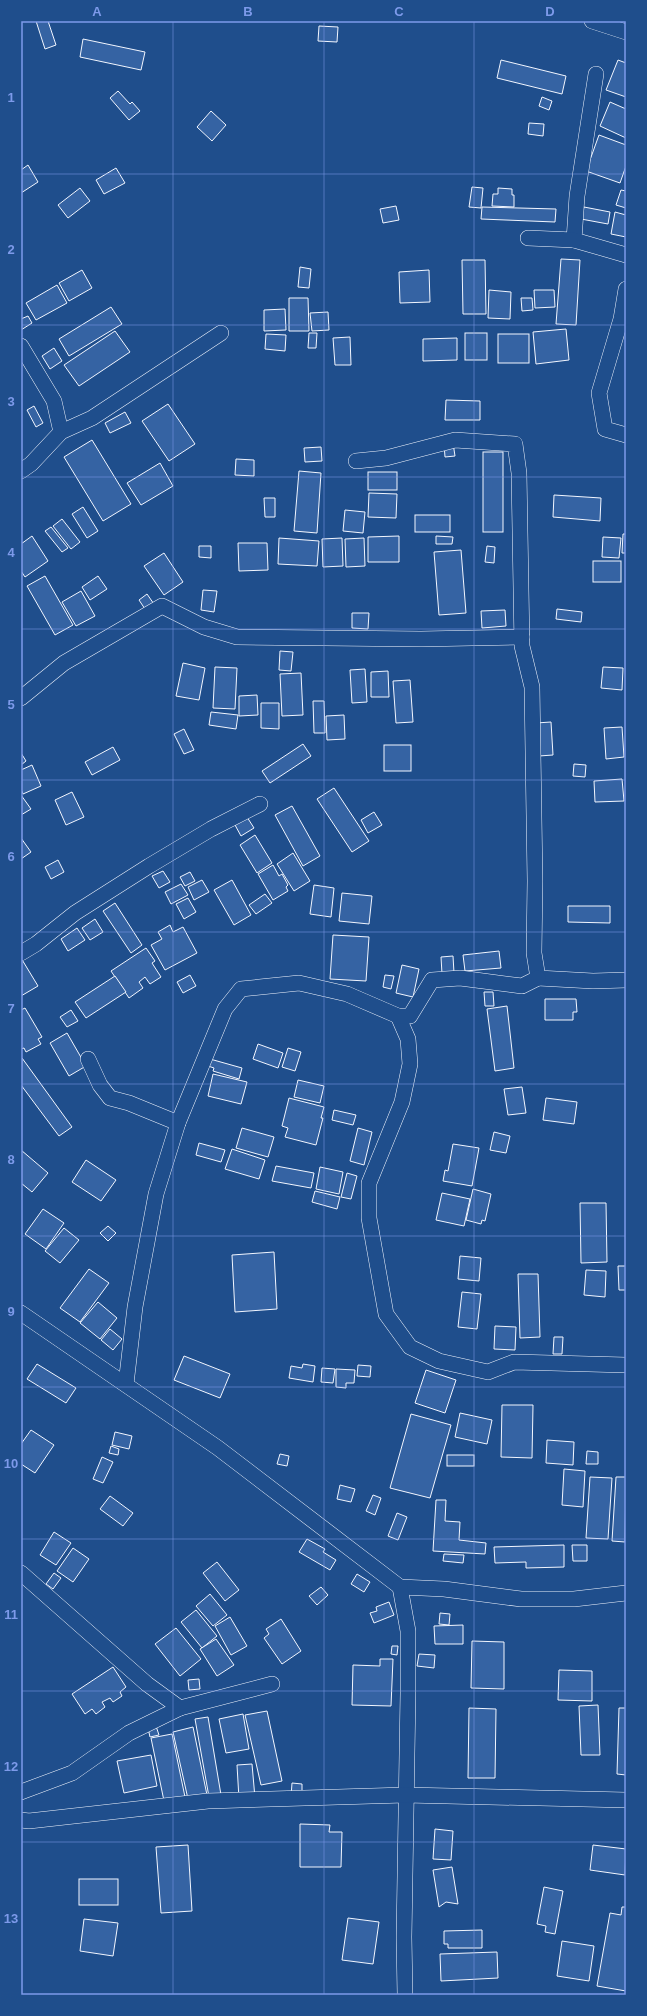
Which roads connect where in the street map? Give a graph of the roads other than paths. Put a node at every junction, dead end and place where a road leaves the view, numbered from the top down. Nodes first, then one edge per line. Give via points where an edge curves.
1 (592, 21) edge
2 (626, 32) edge
3 (596, 74) dead end
4 (528, 238) dead end
5 (574, 240) junction
6 (626, 255) edge
7 (626, 289) edge
8 (221, 333) dead end
9 (21, 346) edge
10 (61, 432) junction
11 (626, 435) edge
12 (356, 461) dead end
13 (21, 471) edge
14 (522, 636) junction
15 (21, 698) edge
16 (260, 804) dead end
17 (21, 953) edge
18 (538, 978) junction
19 (626, 980) edge
20 (398, 1016) junction
21 (88, 1059) dead end
22 (178, 1123) junction
23 (21, 1313) edge
24 (626, 1365) edge
25 (126, 1384) junction
26 (21, 1573) edge
27 (400, 1587) junction
28 (626, 1593) edge
29 (272, 1684) dead end
30 (180, 1708) junction
31 (21, 1792) edge
32 (405, 1795) junction
33 (626, 1800) edge
34 (21, 1820) edge
35 (405, 1995) edge

1 - 2 street
3 - 5 street via 577,196
4 - 5 street
5 - 6 street
7 - 11 street via 621,320 600,393 605,429
8 - 10 street via 92,418
9 - 10 street via 54,401
10 - 13 street
12 - 14 street via 386,458 455,440 515,444 519,473
14 - 15 street via 421,639 237,637 204,627 162,606 64,663
14 - 18 street via 532,687 534,953
16 - 17 street via 149,866 75,913
18 - 19 street
18 - 20 street via 522,986 460,978 432,980 410,1016
20 - 22 street via 348,994 299,983 241,989 225,1009
20 - 24 street via 408,1039 410,1064 402,1102 369,1183 369,1218 386,1314 410,1347 439,1361 488,1372 514,1362
21 - 22 street via 100,1085 110,1098 129,1102
22 - 25 street via 156,1194 134,1307
23 - 25 street
25 - 27 street via 218,1448
26 - 30 street via 147,1684
27 - 28 street via 444,1588 521,1599 574,1599
27 - 32 street via 408,1631
29 - 30 street
30 - 31 street via 129,1733 72,1773
32 - 33 street
32 - 34 street via 208,1801 29,1822
32 - 35 street

